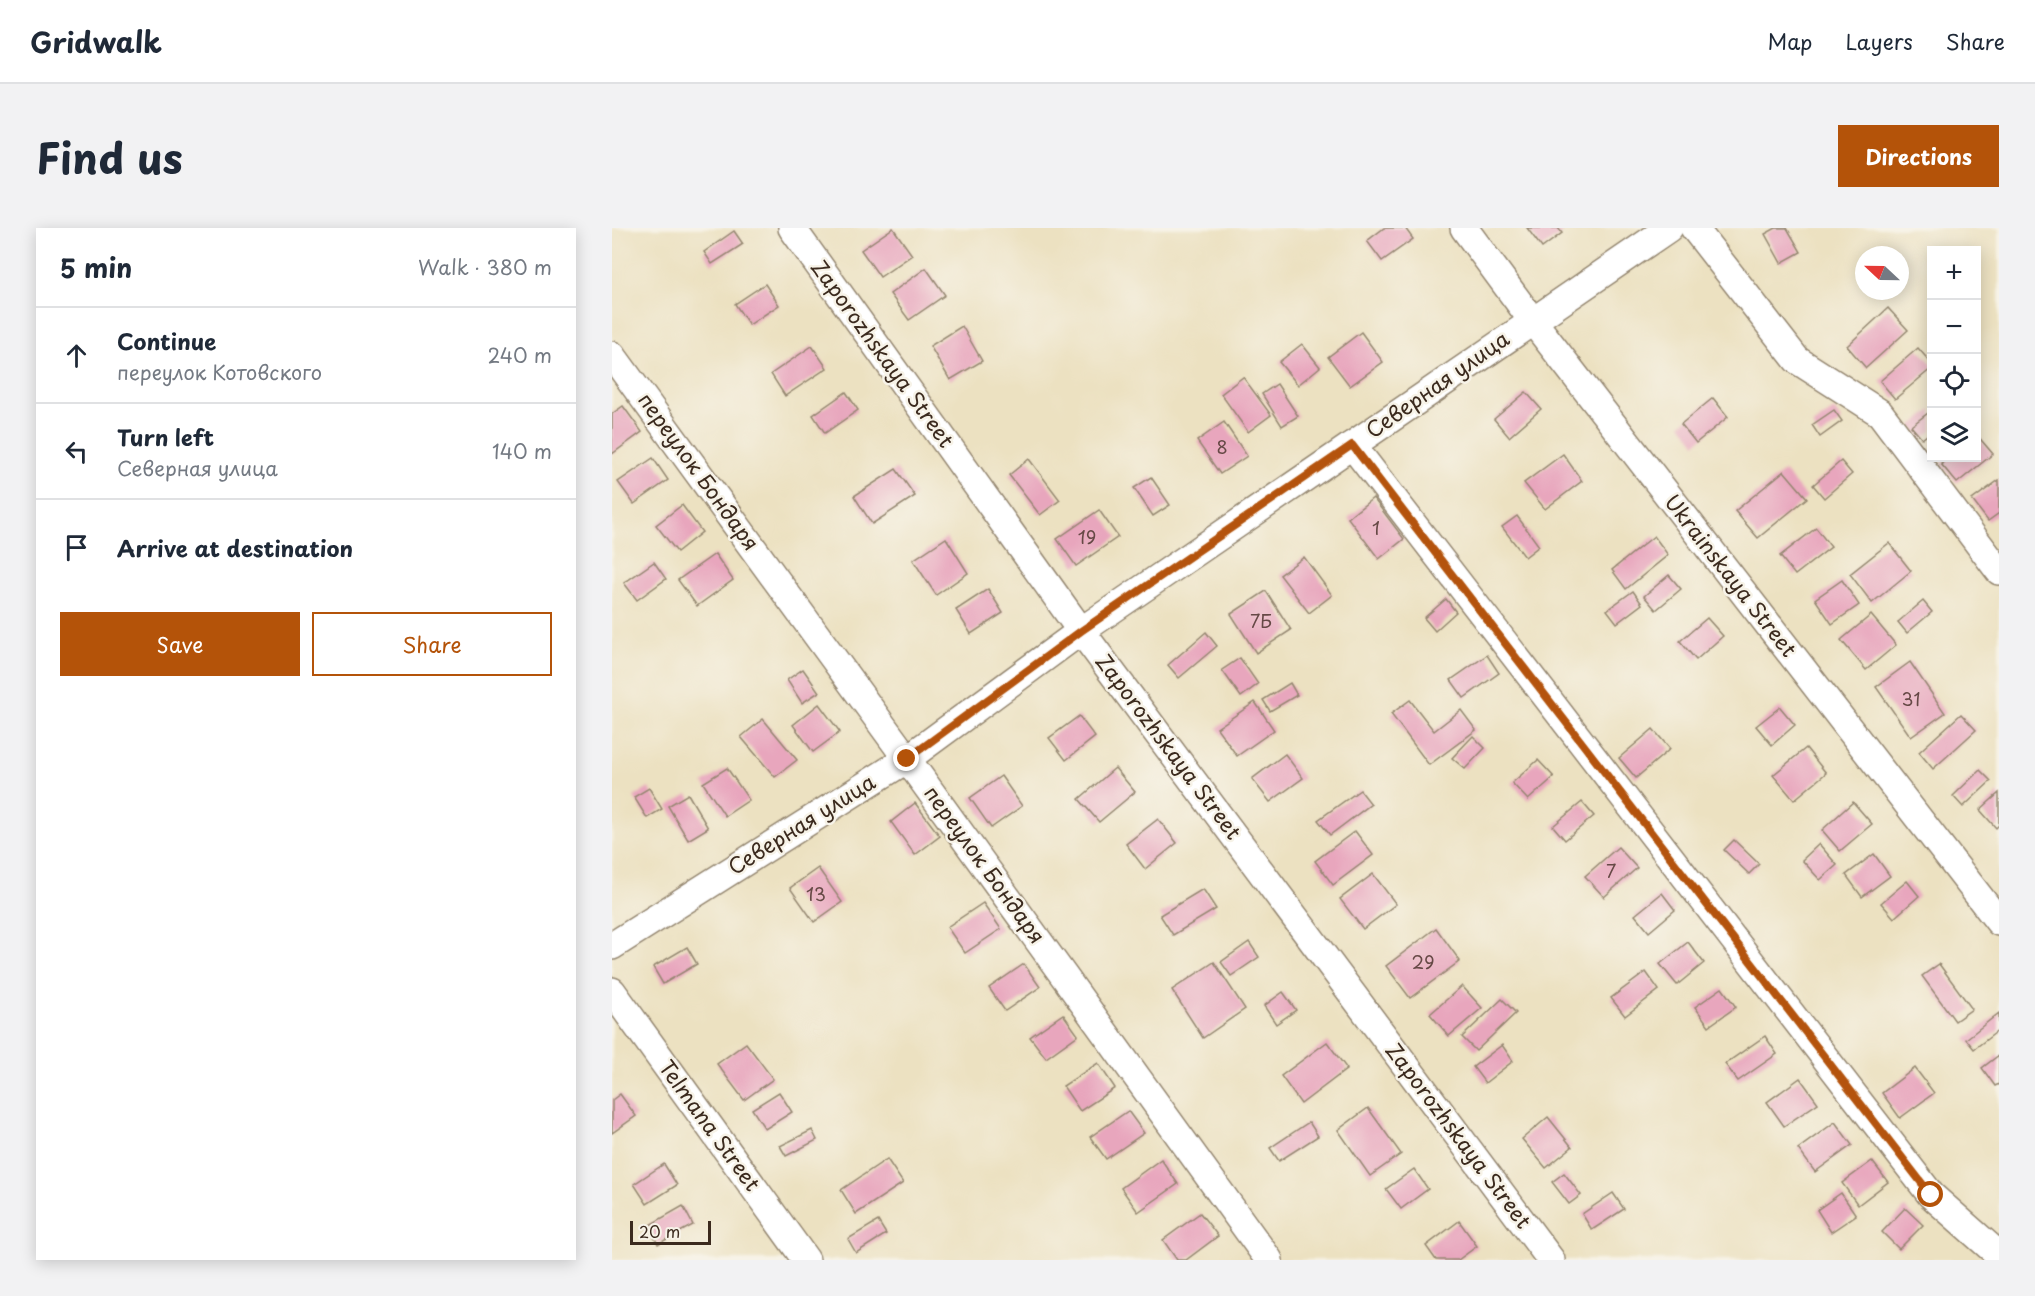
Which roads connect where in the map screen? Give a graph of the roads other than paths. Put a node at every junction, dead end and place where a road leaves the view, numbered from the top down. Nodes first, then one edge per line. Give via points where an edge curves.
1 (792, 228) edge
2 (1464, 228) edge
3 (1669, 228) edge
4 (1694, 228) edge
5 (1532, 320) junction
6 (612, 355) edge
7 (1352, 445) junction
8 (1999, 571) edge
9 (1081, 631) junction
10 (907, 759) junction
11 (1999, 922) edge
12 (612, 946) edge
13 (612, 991) edge
14 (1999, 1255) edge
15 (806, 1260) edge
16 (1269, 1260) edge
17 (1551, 1260) edge

1 - 9 street, Zaporozhskaya Street
2 - 5 street, Ukrainskaya Street
3 - 5 street, Северная улица
4 - 8 street via 1797,360 1880,413
5 - 7 street, Северная улица
5 - 11 street, Ukrainskaya Street
6 - 10 street, переулок Бондаря
7 - 9 street, Северная улица
7 - 14 street via 1931,1195
9 - 10 street, Северная улица
9 - 17 street, Zaporozhskaya Street
10 - 12 street, Северная улица
10 - 16 street, переулок Бондаря
13 - 15 street, Telmana Street

